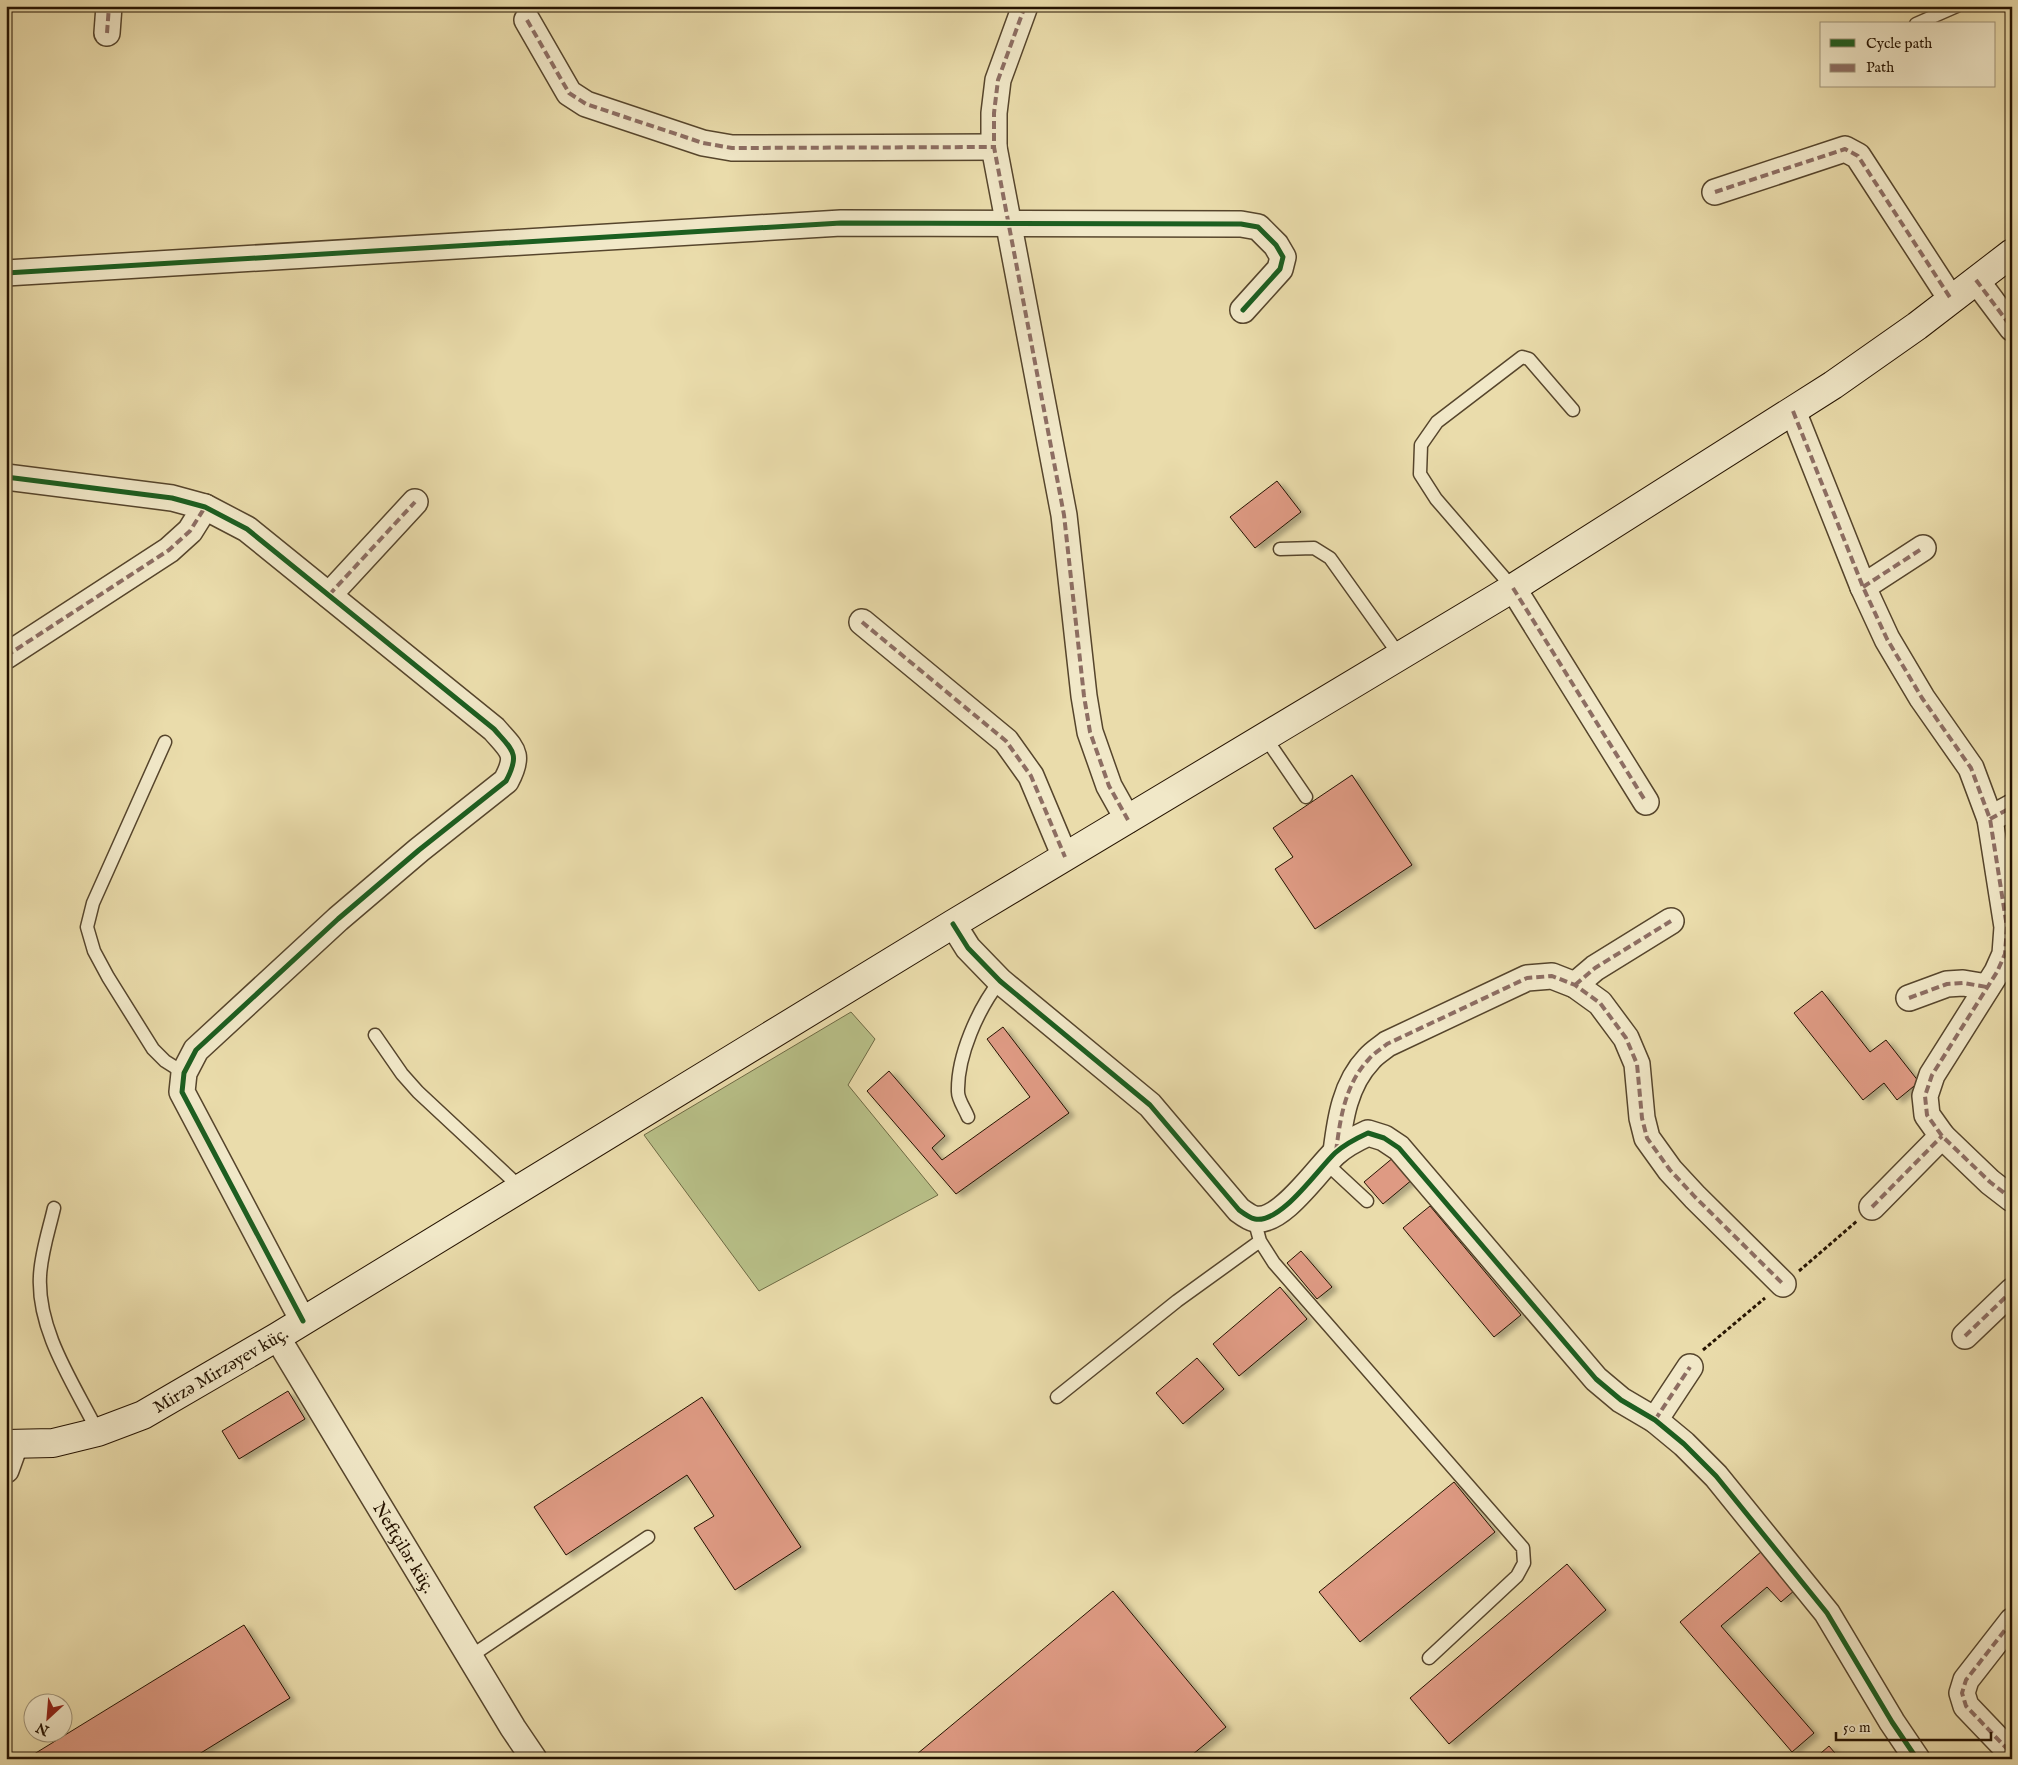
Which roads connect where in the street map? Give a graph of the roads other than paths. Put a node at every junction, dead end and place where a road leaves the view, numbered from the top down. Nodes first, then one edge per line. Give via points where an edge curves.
1 (109, 6) edge
2 (1025, 6) edge
3 (1957, 6) edge
4 (527, 20) dead end
5 (1921, 22) edge
6 (107, 33) dead end
7 (994, 147) junction
8 (1715, 192) dead end
9 (1008, 222) junction
10 (2012, 253) edge
11 (6, 273) edge
12 (1976, 280) junction
13 (1951, 299) junction
14 (1243, 310) dead end
15 (2012, 328) edge
16 (1573, 410) dead end
17 (1793, 412) junction
18 (6, 477) edge
19 (415, 502) dead end
20 (206, 507) junction
21 (1923, 548) dead end
22 (1280, 549) dead end
23 (1513, 588) junction
24 (1863, 588) junction
25 (329, 595) junction
26 (862, 622) dead end
27 (6, 656) edge
28 (1400, 656) junction
29 (1265, 737) junction
30 (165, 742) dead end
31 (1306, 797) dead end
32 (1646, 802) dead end
33 (2012, 807) edge
34 (1990, 819) junction
35 (1128, 820) junction
36 (1066, 857) junction
37 (1671, 921) dead end
38 (953, 924) junction
39 (1000, 981) junction
40 (1574, 985) junction
41 (1988, 987) junction
42 (1909, 998) dead end
43 (375, 1035) dead end
44 (184, 1073) junction
45 (968, 1117) dead end
46 (1942, 1136) junction
47 (1331, 1158) junction
48 (521, 1188) junction
49 (2012, 1199) edge
50 (1366, 1201) dead end
51 (54, 1208) dead end
52 (1872, 1208) dead end
53 (1257, 1230) junction
54 (1783, 1284) dead end
55 (2012, 1291) edge
56 (303, 1321) junction
57 (1965, 1336) dead end
58 (277, 1337) junction
59 (1690, 1367) dead end
60 (1057, 1397) dead end
61 (1655, 1420) junction
62 (98, 1432) junction
63 (9, 1453) edge
64 (648, 1537) dead end
65 (2012, 1621) edge
66 (471, 1656) junction
67 (1429, 1658) dead end
68 (2012, 1754) edge
69 (534, 1759) edge
70 (1917, 1759) edge

1 - 6 street
2 - 7 street via 998,80
3 - 5 lane
4 - 7 street via 569,93 586,104 702,143 732,148
7 - 9 street
8 - 13 street via 1845,149 1858,156
9 - 11 street via 831,224
9 - 14 street via 1241,224 1258,227 1283,257 1280,269
9 - 35 street via 1064,515 1090,732 1109,786
10 - 12 main road, Mirzə Mirzəyev küç.
12 - 13 main road, Mirzə Mirzəyev küç.
12 - 15 street
13 - 17 main road, Mirzə Mirzəyev küç.
16 - 23 lane via 1529,359 1522,357 1437,422 1421,445 1420,474 1436,499
17 - 23 main road, Mirzə Mirzəyev küç.
17 - 24 street
18 - 20 street via 172,498
19 - 25 street
20 - 25 street via 247,529
20 - 27 street via 190,531 169,550
21 - 24 street
22 - 28 lane via 1314,548 1330,558
23 - 28 main road, Mirzə Mirzəyev küç.
23 - 32 street
24 - 34 street via 1887,639 1922,698 1972,768
25 - 44 street via 494,729 513,750 514,766 506,781 338,919 196,1050
26 - 36 street via 1006,741 1031,776
28 - 29 main road, Mirzə Mirzəyev küç.
29 - 31 lane
29 - 35 main road, Mirzə Mirzəyev küç.
30 - 44 lane via 93,903 87,927 94,951 108,977 153,1049
33 - 34 street
34 - 41 street via 2007,927 2005,954
35 - 36 main road, Mirzə Mirzəyev küç.
36 - 38 main road, Mirzə Mirzəyev küç.
37 - 40 street via 1595,968
38 - 39 street via 968,948
38 - 48 main road, Mirzə Mirzəyev küç.
39 - 45 lane via 976,1019 960,1067 958,1094
39 - 53 street via 1150,1105
40 - 47 street via 1552,976 1528,978 1387,1044 1368,1059 1352,1083
40 - 54 street via 1600,1003 1626,1038 1637,1064 1647,1138 1695,1197
41 - 42 street via 1947,984
41 - 46 street via 1932,1075 1925,1096 1927,1115
43 - 48 lane via 418,1092
44 - 56 street via 182,1092
46 - 49 street
46 - 52 street
47 - 50 lane
47 - 53 street via 1281,1211 1265,1219
47 - 61 street via 1353,1140 1368,1133 1399,1148 1596,1379 1621,1400
48 - 56 main road, Mirzə Mirzəyev küç.
51 - 62 lane via 40,1275 42,1308 49,1336
53 - 60 lane via 1177,1301
53 - 67 lane via 1274,1263 1523,1548 1524,1563 1517,1576
55 - 57 street
56 - 58 main road, Mirzə Mirzəyev küç.
58 - 62 main road, Mirzə Mirzəyev küç. via 143,1415
58 - 66 street, Neftçilər küç.
59 - 61 street
61 - 70 street via 1716,1476 1827,1613
62 - 63 main road, Mirzə Mirzəyev küç.
64 - 66 lane
65 - 68 street via 1966,1680 1962,1693 1966,1706
66 - 69 street, Neftçilər küç.

